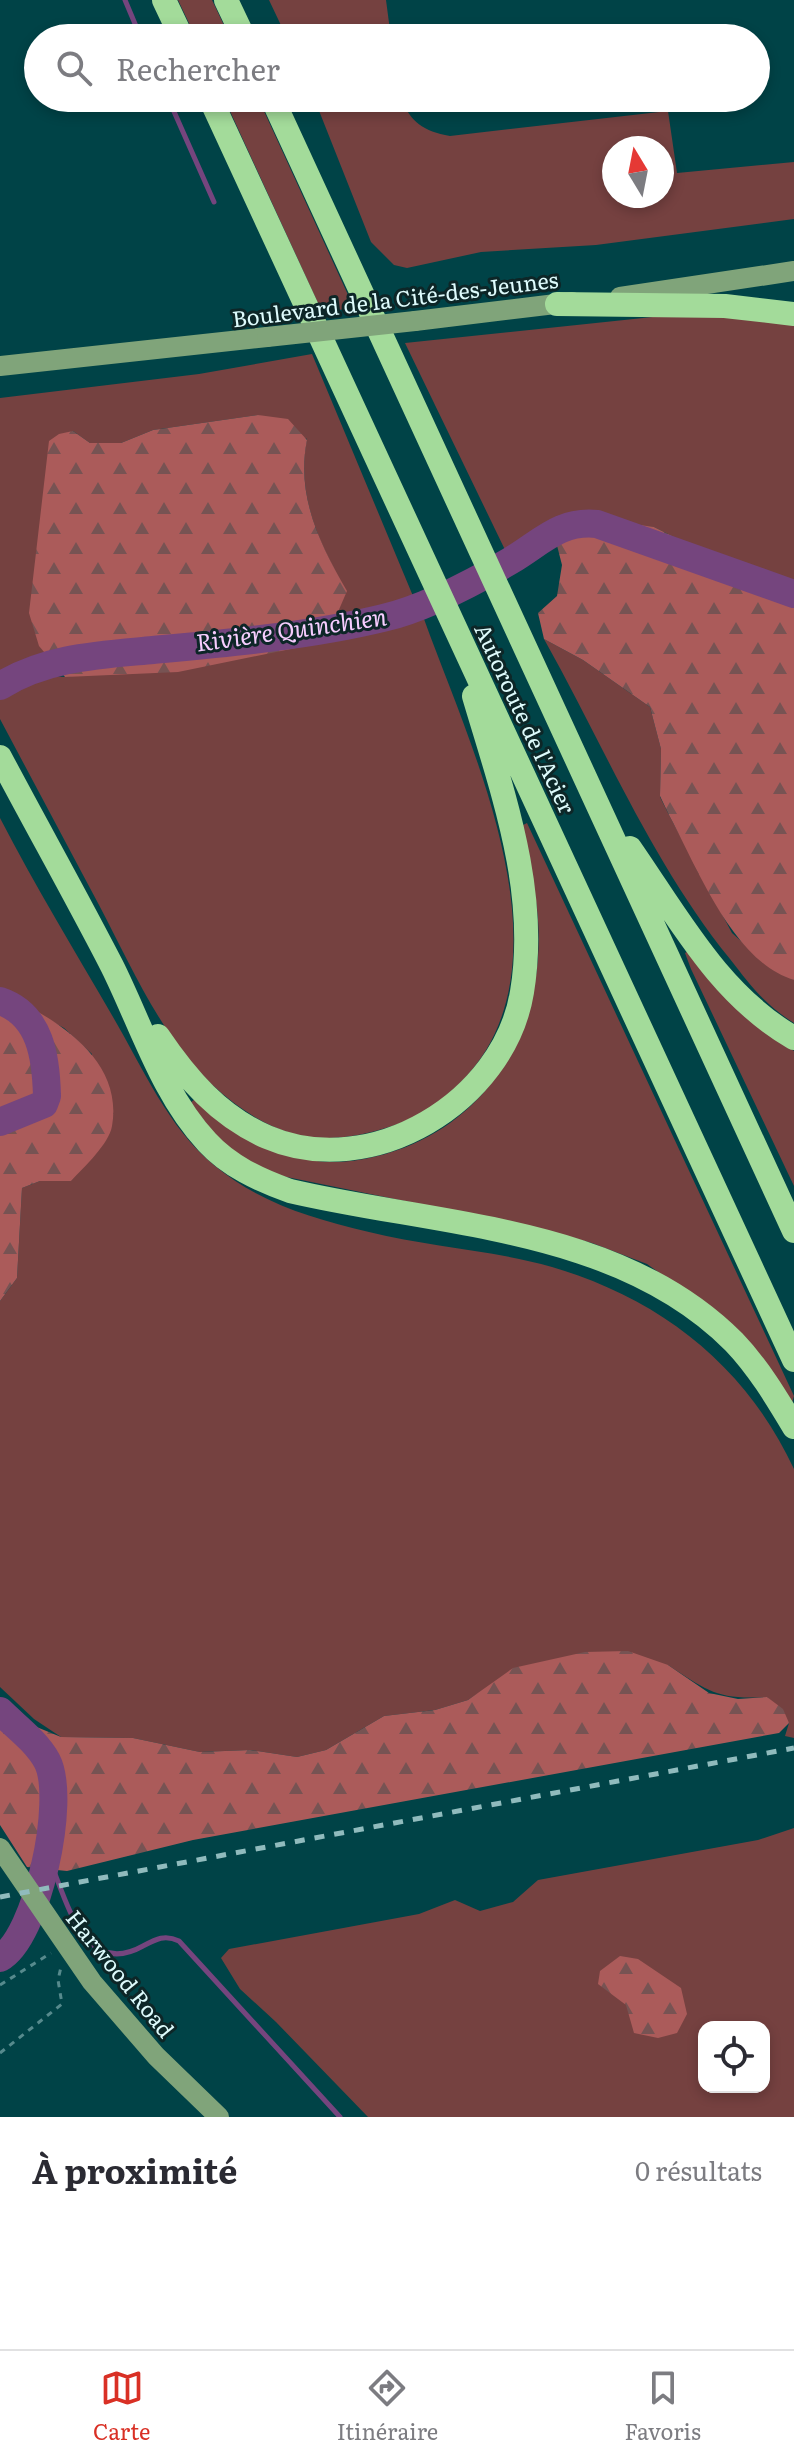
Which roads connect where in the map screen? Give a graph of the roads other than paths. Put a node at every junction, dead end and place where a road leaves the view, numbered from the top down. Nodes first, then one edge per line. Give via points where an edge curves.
1 (164, 0) edge
2 (226, 0) edge
3 (175, 24) edge
4 (237, 24) edge
5 (216, 112) edge
6 (278, 112) edge
7 (794, 271) edge
8 (557, 304) junction
9 (794, 314) edge
10 (0, 366) edge
11 (450, 614) junction
12 (0, 757) edge
13 (590, 790) junction
14 (112, 967) junction
15 (794, 1038) edge
16 (794, 1231) edge
17 (794, 1360) edge
18 (794, 1427) edge
19 (0, 1848) edge
20 (219, 2117) edge

1 - 3 highway
2 - 4 highway
5 - 11 highway, Autoroute de l'Acier
6 - 13 highway, Autoroute de l'Acier
7 - 8 main road, Boulevard de la Cité-des-Jeunes
8 - 9 highway via 635,302
8 - 10 main road, Boulevard de la Cité-des-Jeunes, bridge
11 - 14 highway via 511,824 525,932 516,1015 498,1054 468,1092 432,1120 365,1147 320,1150 271,1139 233,1119 200,1091
11 - 17 highway, Autoroute de l'Acier
12 - 14 highway
13 - 15 highway via 713,967 745,1002
13 - 16 highway, Autoroute de l'Acier
14 - 18 highway via 194,1126 243,1171 290,1191 532,1239 618,1265 694,1308 721,1330 765,1380
19 - 20 main road, Harwood Road via 68,1950 140,2038

